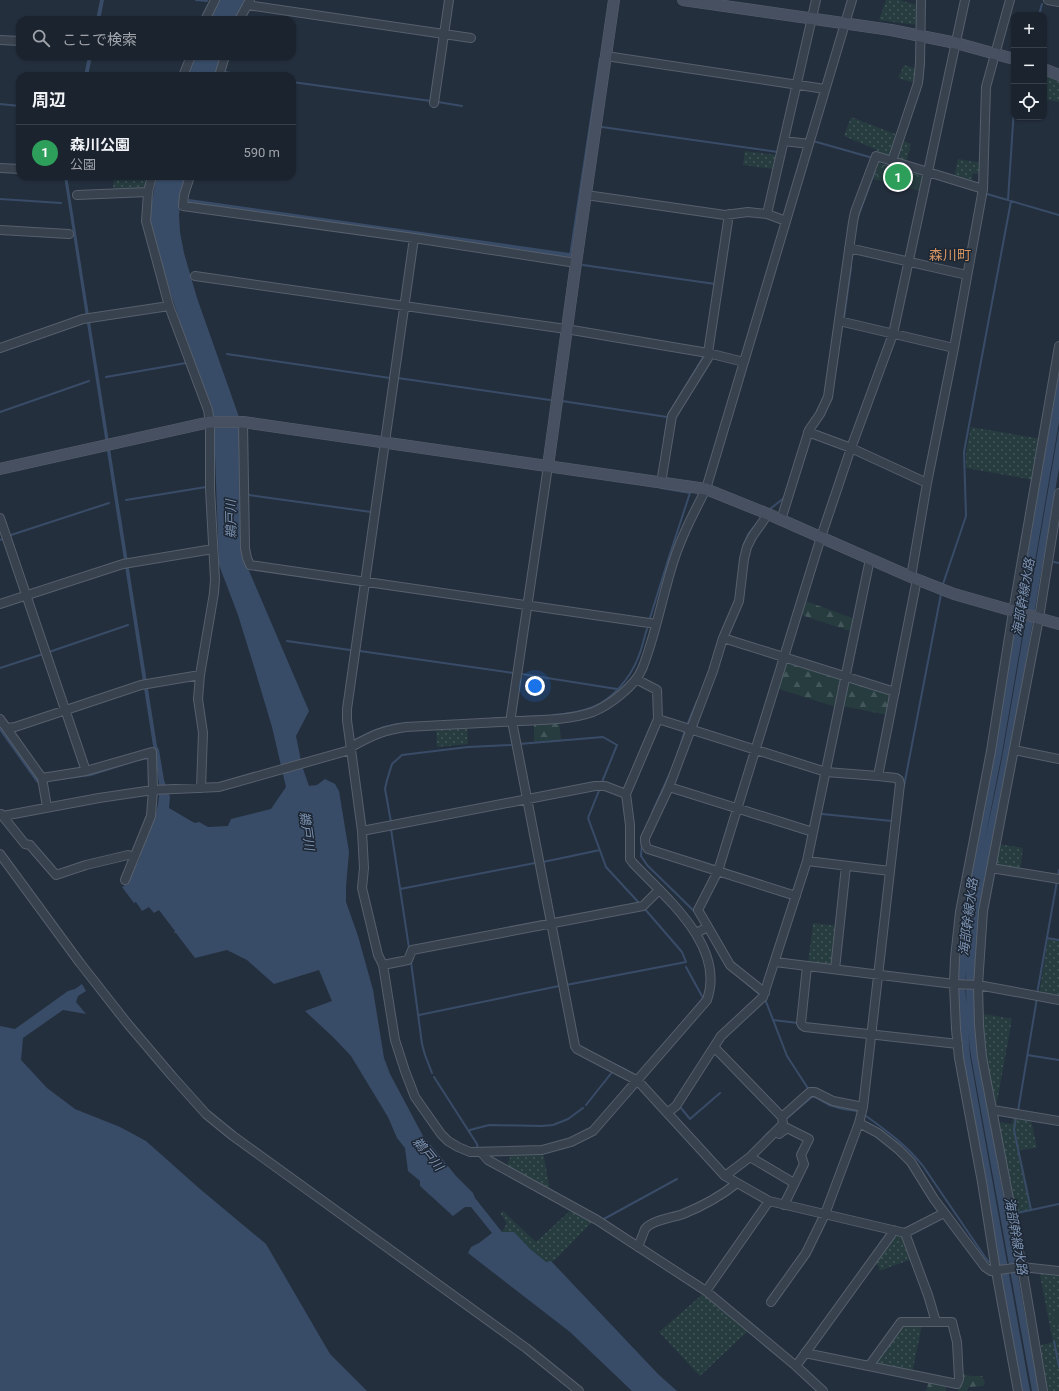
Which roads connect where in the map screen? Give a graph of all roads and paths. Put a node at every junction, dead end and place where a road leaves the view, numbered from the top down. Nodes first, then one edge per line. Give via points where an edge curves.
1 (215, 0) edge
2 (449, 0) edge
3 (614, 0) edge
4 (683, 0) edge
5 (816, 0) edge
6 (852, 0) edge
7 (921, 0) edge
8 (965, 0) edge
9 (1010, 0) edge
10 (1048, 0) edge
11 (1059, 2) edge
12 (248, 3) edge
13 (207, 16) edge
14 (241, 16) edge
15 (812, 19) junction
16 (845, 23) junction
17 (444, 34) junction
18 (920, 36) junction
19 (471, 38) dead end
20 (0, 40) edge
21 (16, 41) edge
22 (956, 43) junction
23 (995, 53) junction
24 (606, 56) junction
25 (1011, 58) edge
26 (189, 60) edge
27 (224, 60) edge
28 (1047, 70) edge
29 (185, 72) edge
30 (220, 72) edge
31 (1059, 74) edge
32 (797, 84) junction
33 (825, 88) junction
34 (434, 103) dead end
35 (784, 141) junction
36 (809, 144) junction
37 (892, 160) junction
38 (0, 168) edge
39 (16, 168) edge
40 (928, 171) junction
41 (151, 180) edge
42 (189, 180) edge
43 (983, 189) junction
44 (148, 192) junction
45 (77, 195) dead end
46 (586, 195) junction
47 (729, 214) junction
48 (767, 214) junction
49 (786, 221) junction
50 (0, 230) edge
51 (69, 234) dead end
52 (414, 238) junction
53 (849, 248) junction
54 (909, 262) junction
55 (576, 263) junction
56 (967, 275) junction
57 (195, 276) dead end
58 (169, 306) junction
59 (404, 307) junction
60 (840, 322) junction
61 (566, 330) junction
62 (893, 334) junction
63 (1059, 346) edge
64 (0, 348) edge
65 (954, 348) junction
66 (709, 353) junction
67 (744, 362) junction
68 (211, 422) junction
69 (244, 422) junction
70 (808, 432) junction
71 (386, 443) junction
72 (851, 448) junction
73 (548, 466) junction
74 (0, 470) edge
75 (662, 483) junction
76 (927, 483) junction
77 (706, 489) junction
78 (1059, 498) edge
79 (768, 514) junction
80 (0, 518) edge
81 (781, 520) junction
82 (821, 537) junction
83 (213, 549) junction
84 (870, 559) junction
85 (914, 578) junction
86 (365, 582) junction
87 (26, 595) junction
88 (0, 604) edge
89 (528, 606) junction
90 (1014, 612) junction
91 (1038, 618) junction
92 (656, 624) junction
93 (1059, 624) edge
94 (723, 638) junction
95 (783, 657) junction
96 (200, 675) junction
97 (846, 677) junction
98 (636, 679) junction
99 (895, 692) junction
100 (65, 710) junction
101 (0, 719) edge
102 (658, 719) junction
103 (512, 721) junction
104 (7, 728) junction
105 (691, 729) junction
106 (350, 748) junction
107 (755, 750) junction
108 (1014, 750) junction
109 (1059, 759) edge
110 (86, 771) junction
111 (826, 772) junction
112 (878, 776) junction
113 (43, 781) junction
114 (669, 787) junction
115 (201, 788) junction
116 (154, 790) junction
117 (626, 794) junction
118 (527, 799) junction
119 (47, 807) junction
120 (737, 808) junction
121 (2, 815) edge
122 (362, 831) junction
123 (814, 832) junction
124 (0, 854) edge
125 (134, 857) junction
126 (807, 862) junction
127 (846, 866) junction
128 (991, 868) junction
129 (718, 871) junction
130 (890, 872) junction
131 (125, 880) dead end
132 (1059, 880) edge
133 (659, 890) junction
134 (796, 896) junction
135 (551, 923) junction
136 (708, 927) junction
137 (696, 934) junction
138 (775, 962) junction
139 (383, 965) junction
140 (807, 966) junction
141 (835, 970) junction
142 (879, 975) junction
143 (954, 984) junction
144 (977, 985) junction
145 (765, 993) junction
146 (1059, 1000) edge
147 (871, 1035) junction
148 (958, 1044) junction
149 (714, 1047) junction
150 (638, 1081) junction
151 (863, 1106) junction
152 (993, 1110) junction
153 (667, 1113) junction
154 (782, 1117) junction
155 (1059, 1121) edge
156 (859, 1123) junction
157 (481, 1152) junction
158 (751, 1155) junction
159 (725, 1176) junction
160 (737, 1183) junction
161 (794, 1183) junction
162 (769, 1201) junction
163 (784, 1205) junction
164 (944, 1213) junction
165 (825, 1214) junction
166 (893, 1230) junction
167 (905, 1233) junction
168 (638, 1247) junction
169 (1020, 1267) junction
170 (996, 1271) junction
171 (1059, 1271) edge
172 (706, 1291) junction
173 (770, 1302) dead end
174 (936, 1322) junction
175 (805, 1353) junction
176 (796, 1366) junction
177 (869, 1366) junction
178 (579, 1391) edge
179 (823, 1391) edge
180 (1018, 1391) edge
181 (1043, 1391) edge

1 - 13 street
2 - 17 street
3 - 24 street
4 - 15 street
5 - 15 street
6 - 16 street
7 - 18 street
8 - 22 street
9 - 23 street
10 - 11 street
12 - 14 street
12 - 17 street
15 - 16 street
15 - 32 street
16 - 18 street
16 - 33 street
17 - 19 street
17 - 34 street
18 - 22 street
18 - 37 street via 918,84
20 - 21 street
22 - 23 street
22 - 40 street
23 - 25 street
23 - 43 street via 986,87
24 - 32 street
24 - 46 street
26 - 29 street
27 - 30 street
28 - 31 street
32 - 33 street
32 - 35 street
33 - 36 street
35 - 36 street
35 - 48 street
36 - 49 street
37 - 40 street
37 - 53 street via 876,156 855,212
38 - 39 street
40 - 43 street
40 - 54 street
41 - 44 street
42 - 52 street via 183,206
43 - 56 street
44 - 45 street
44 - 58 street via 146,221
46 - 47 street
46 - 55 street
47 - 48 street
47 - 66 street
48 - 49 street
49 - 67 street
50 - 51 street
52 - 55 street
52 - 59 street
53 - 54 street
53 - 60 street
54 - 56 street
54 - 62 street
55 - 61 street
56 - 65 street
57 - 59 street
58 - 64 street via 87,319
58 - 68 street
59 - 61 street
59 - 71 street
60 - 62 street
60 - 70 street via 828,398
61 - 66 street
61 - 73 street
62 - 65 street
62 - 72 street
63 - 90 street
65 - 76 street
66 - 67 street
66 - 75 street via 672,416
67 - 77 street
68 - 69 street
68 - 74 street
68 - 83 street via 210,489
69 - 71 street
69 - 86 street via 245,548 250,565
70 - 72 street
70 - 81 street
71 - 73 street
71 - 86 street
72 - 76 street
72 - 82 street
73 - 75 street
73 - 89 street
75 - 77 street
76 - 85 street
77 - 79 street
77 - 92 street via 679,547
78 - 91 street
79 - 81 street
79 - 94 street via 747,547 739,601
80 - 87 street
81 - 82 street
82 - 84 street
82 - 95 street
83 - 87 street via 127,563
83 - 96 street via 214,593
84 - 85 street
84 - 97 street
85 - 90 street via 954,594
85 - 99 street
86 - 89 street
86 - 106 street via 347,709
87 - 88 street
87 - 100 street
89 - 92 street
89 - 103 street
90 - 91 street
90 - 143 street via 960,912
91 - 93 street
91 - 108 street
92 - 98 street via 642,670
94 - 95 street
94 - 105 street
95 - 97 street
95 - 107 street
96 - 100 street via 145,684
96 - 115 street via 198,700 203,733
97 - 99 street
97 - 111 street
98 - 102 street via 657,690
98 - 103 street via 620,695 594,711 577,716
99 - 112 street
100 - 104 street
100 - 110 street
101 - 104 street
102 - 105 street
102 - 117 street
103 - 106 street via 390,729
103 - 118 street
104 - 113 street
105 - 107 street
105 - 114 street
106 - 115 street via 219,787
106 - 122 street
107 - 111 street
107 - 120 street
108 - 109 street
108 - 128 street
110 - 113 street
110 - 116 street via 152,752
111 - 112 street
111 - 123 street
112 - 130 street via 896,778 900,784
113 - 119 street
114 - 120 street
114 - 129 street via 645,838 646,846 648,849
115 - 116 street
116 - 119 street
116 - 125 street via 151,816
117 - 118 street via 601,785
117 - 133 street via 630,825 630,859
118 - 122 street
118 - 135 street
119 - 121 street
120 - 123 street
120 - 129 street
121 - 125 street via 25,844 30,845 56,875 128,855
122 - 139 street via 362,888 378,955
123 - 126 street
124 - 178 street via 127,1023 206,1114 526,1348
125 - 131 street
126 - 127 street
126 - 134 street
127 - 130 street
127 - 141 street
128 - 132 street
128 - 144 street via 983,911
129 - 134 street
129 - 136 street via 698,910
130 - 142 street
133 - 135 street via 643,906
133 - 137 street
134 - 138 street
135 - 139 street via 412,950 408,960
135 - 150 street via 575,1046
136 - 137 street
136 - 145 street via 730,964
137 - 150 street via 709,962 710,993 707,1000
138 - 140 street
138 - 145 street
139 - 157 street via 395,1040 415,1097 448,1141 470,1152
140 - 141 street
140 - 147 street via 802,1025
141 - 142 street
142 - 143 street
142 - 147 street
143 - 144 street
143 - 148 street
144 - 146 street
144 - 152 street via 982,1057
145 - 149 street via 721,1036
147 - 148 street
147 - 151 street
148 - 170 street
149 - 153 street via 676,1106
149 - 154 street
150 - 153 street
150 - 157 street via 593,1131 571,1142 542,1150
151 - 154 street via 833,1101 813,1092
151 - 156 street
152 - 155 street
152 - 169 street
153 - 159 street
154 - 158 street via 783,1124
156 - 164 street via 878,1133 911,1162
156 - 165 street
157 - 168 street via 488,1160 597,1220
158 - 159 street
158 - 161 street
158 - 161 street via 787,1128 809,1140 801,1155 804,1164
159 - 160 street
160 - 162 street
160 - 168 street via 706,1204 648,1226
161 - 163 street
162 - 163 street
162 - 172 street
163 - 165 street
164 - 167 street
164 - 170 street via 985,1267 990,1271
165 - 166 street
165 - 173 street via 806,1253
166 - 167 street
166 - 175 street
167 - 174 street
168 - 172 street
169 - 170 street
169 - 171 street
169 - 181 street
170 - 180 street
172 - 176 street
174 - 177 street via 901,1322
174 - 177 street via 952,1322 957,1342 957,1384
175 - 176 street
175 - 177 street
176 - 179 street

